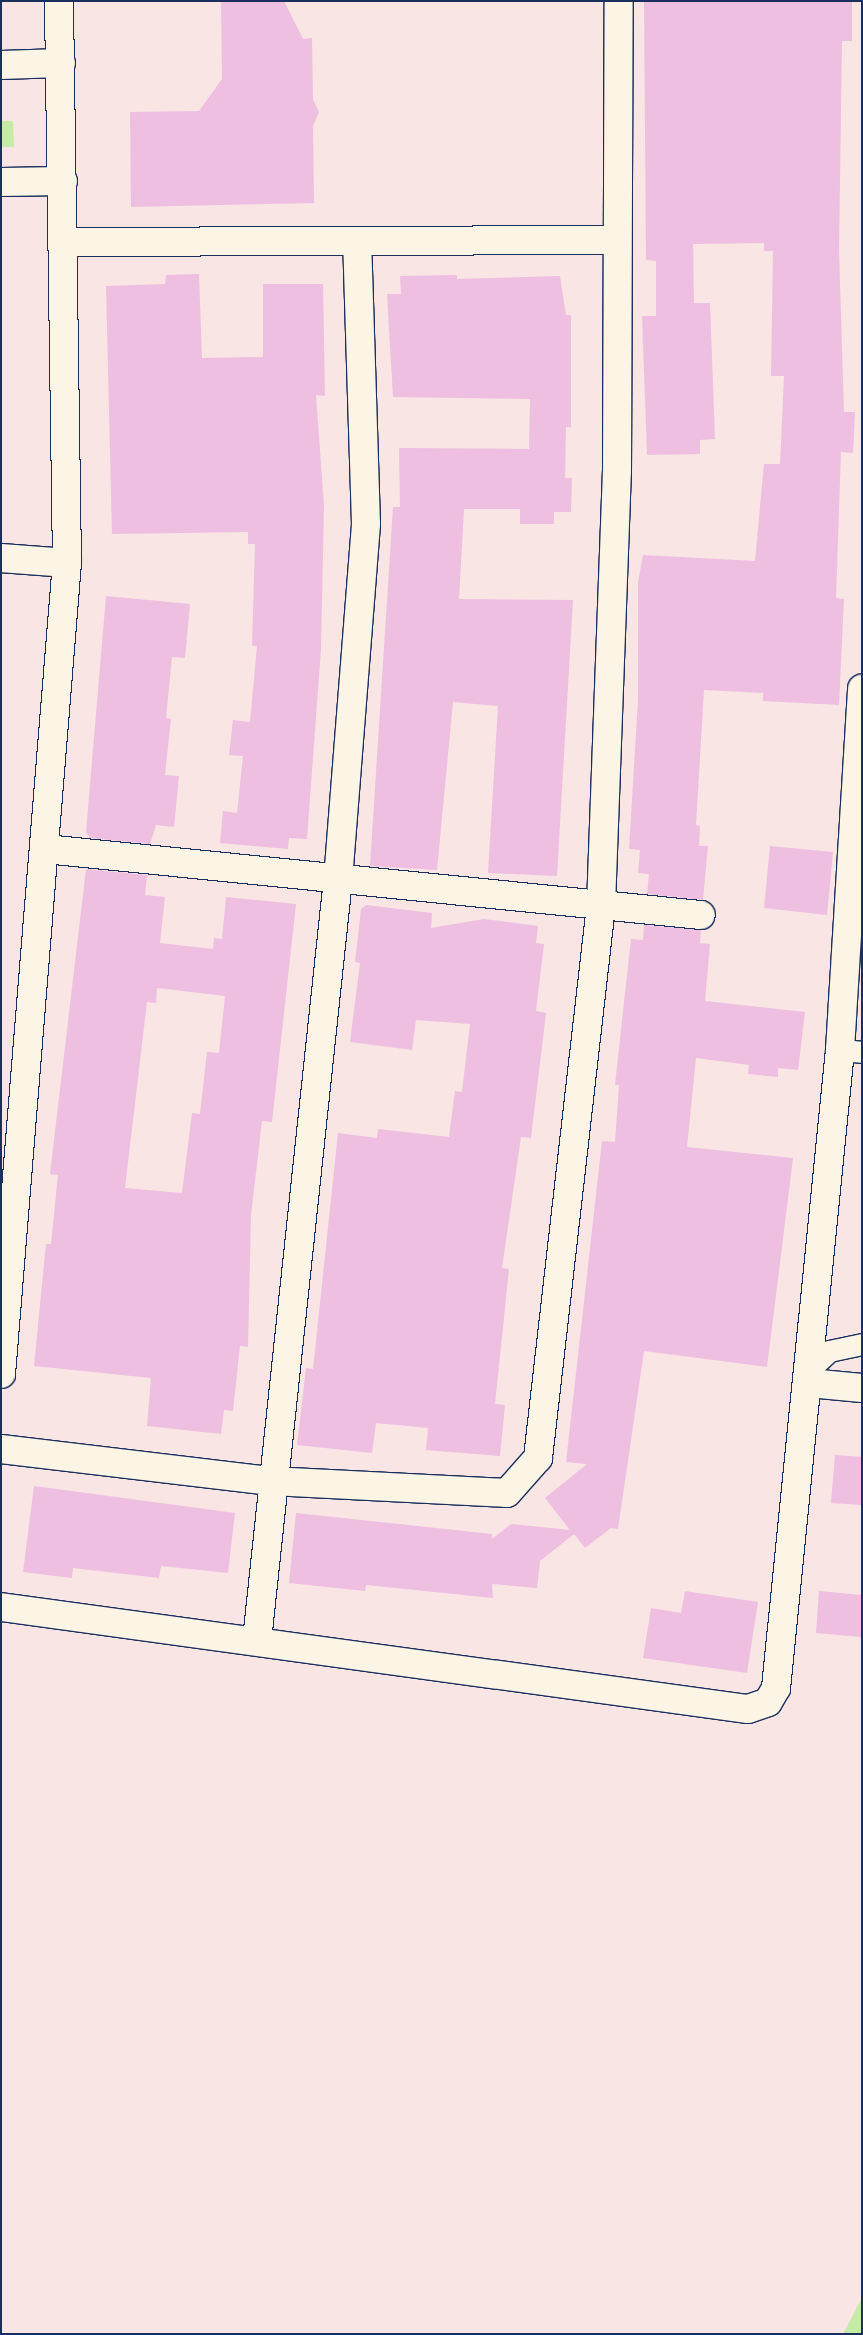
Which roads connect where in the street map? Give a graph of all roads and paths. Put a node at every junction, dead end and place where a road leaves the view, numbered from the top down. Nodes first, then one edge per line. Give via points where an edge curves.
1 (59, 1) edge
2 (619, 1) edge
3 (61, 63) junction
4 (1, 65) edge
5 (63, 181) junction
6 (1, 182) edge
7 (616, 240) junction
8 (65, 242) junction
9 (357, 243) junction
10 (1, 558) edge
11 (67, 563) junction
12 (862, 689) edge
13 (861, 750) edge
14 (44, 849) junction
15 (338, 880) junction
16 (602, 906) junction
17 (701, 915) dead end
18 (855, 927) edge
19 (851, 1051) edge
20 (862, 1344) edge
21 (1, 1374) edge
22 (810, 1376) junction
23 (862, 1388) edge
24 (1, 1449) edge
25 (271, 1481) junction
26 (1, 1606) edge
27 (257, 1640) junction

1 - 3 street
2 - 7 street
3 - 4 street
3 - 5 street
5 - 6 street
5 - 8 street
7 - 9 street
7 - 16 street via 616,471
8 - 9 street
8 - 11 street
9 - 15 street via 366,524
10 - 11 street
11 - 14 street
12 - 13 street
13 - 18 street
14 - 15 street
14 - 21 street
15 - 16 street
15 - 25 street
16 - 17 street
16 - 25 street via 538,1458 507,1493
18 - 19 street
19 - 22 street
20 - 22 lane via 829,1351
22 - 23 street
22 - 27 street via 776,1688 768,1702 748,1709
24 - 25 street
25 - 27 street
26 - 27 street

